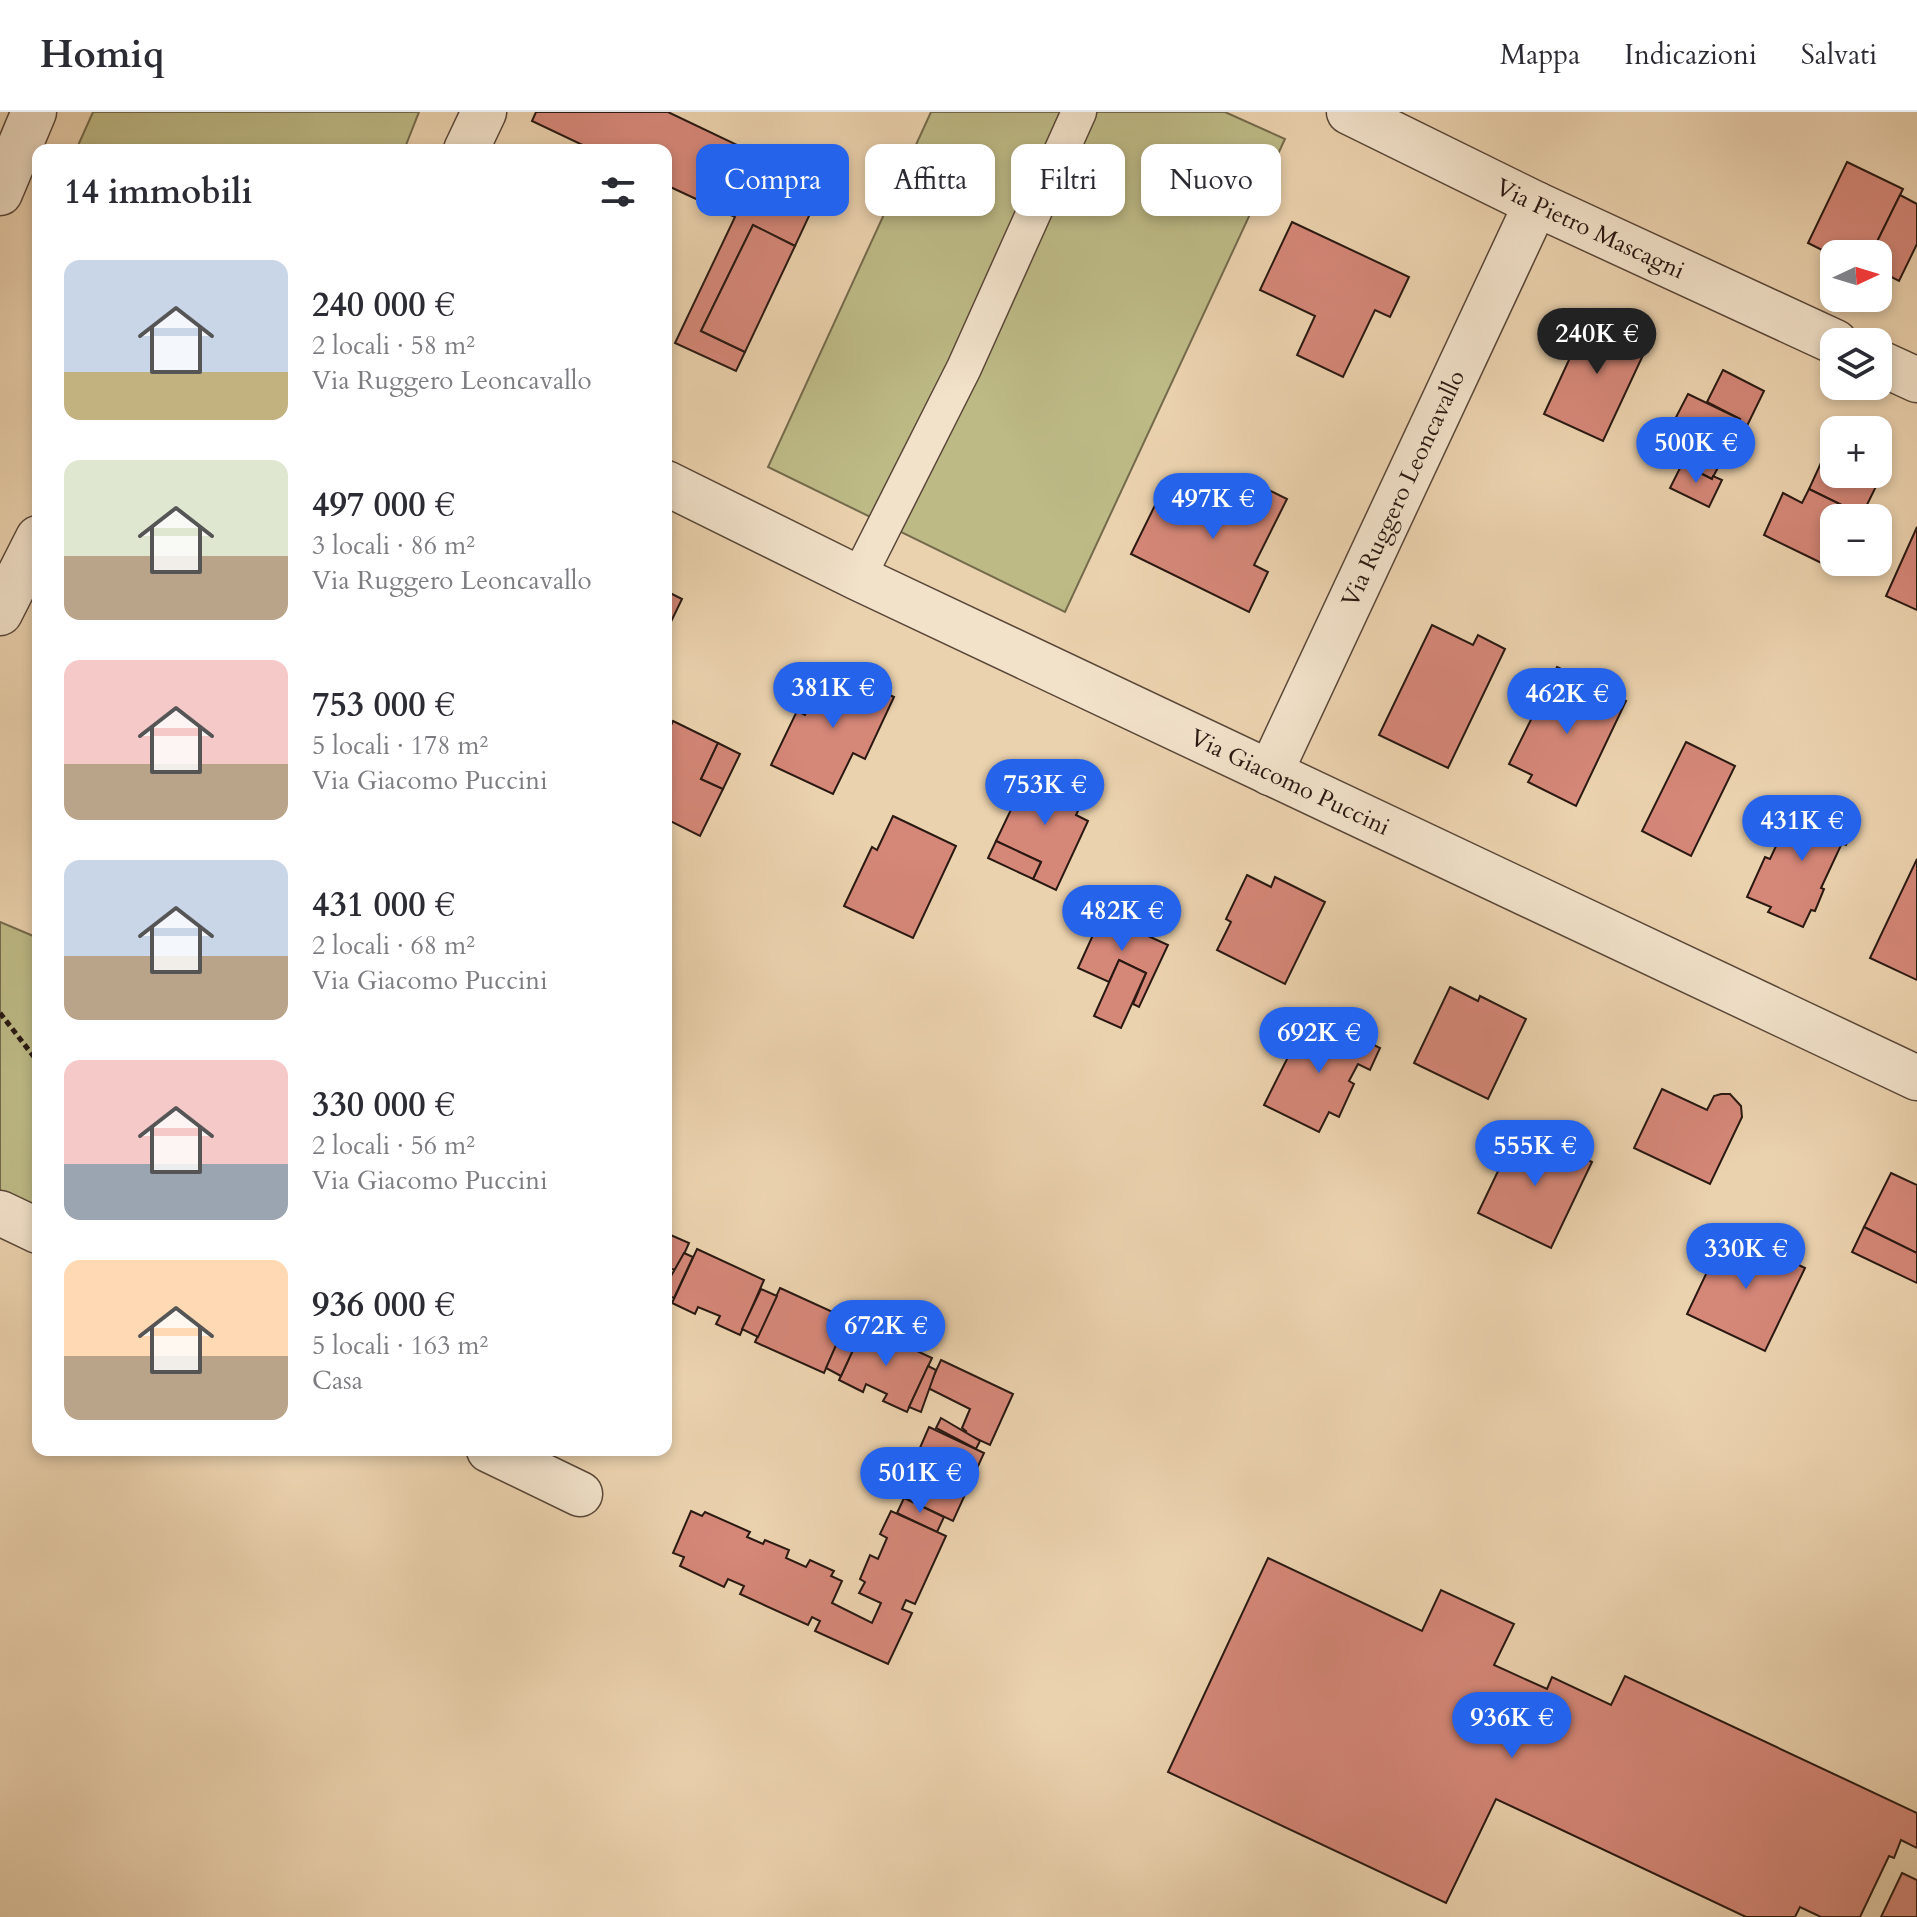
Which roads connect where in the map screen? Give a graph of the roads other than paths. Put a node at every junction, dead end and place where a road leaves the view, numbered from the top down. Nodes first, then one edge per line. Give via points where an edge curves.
1 (484, 112) edge
2 (1079, 112) edge
3 (1349, 112) edge
4 (18, 134) edge
5 (469, 144) edge
6 (0, 193) edge
7 (1536, 204) junction
8 (1820, 335) edge
9 (1892, 368) edge
10 (1917, 380) edge
11 (672, 486) edge
12 (32, 550) edge
13 (858, 578) junction
14 (0, 613) edge
15 (1270, 773) junction
16 (1917, 1078) edge
17 (0, 1213) edge
18 (32, 1228) edge
19 (501, 1456) edge
20 (580, 1494) dead end

1 - 5 street
2 - 13 street via 964,368
3 - 7 street, Via Pietro Mascagni
4 - 6 street
7 - 8 street, Via Pietro Mascagni
7 - 15 street, Via Ruggero Leoncavallo
9 - 10 street
11 - 13 street, Via Giacomo Puccini
12 - 14 street
13 - 15 street, Via Giacomo Puccini
15 - 16 street, Via Giacomo Puccini
17 - 18 street
19 - 20 street

